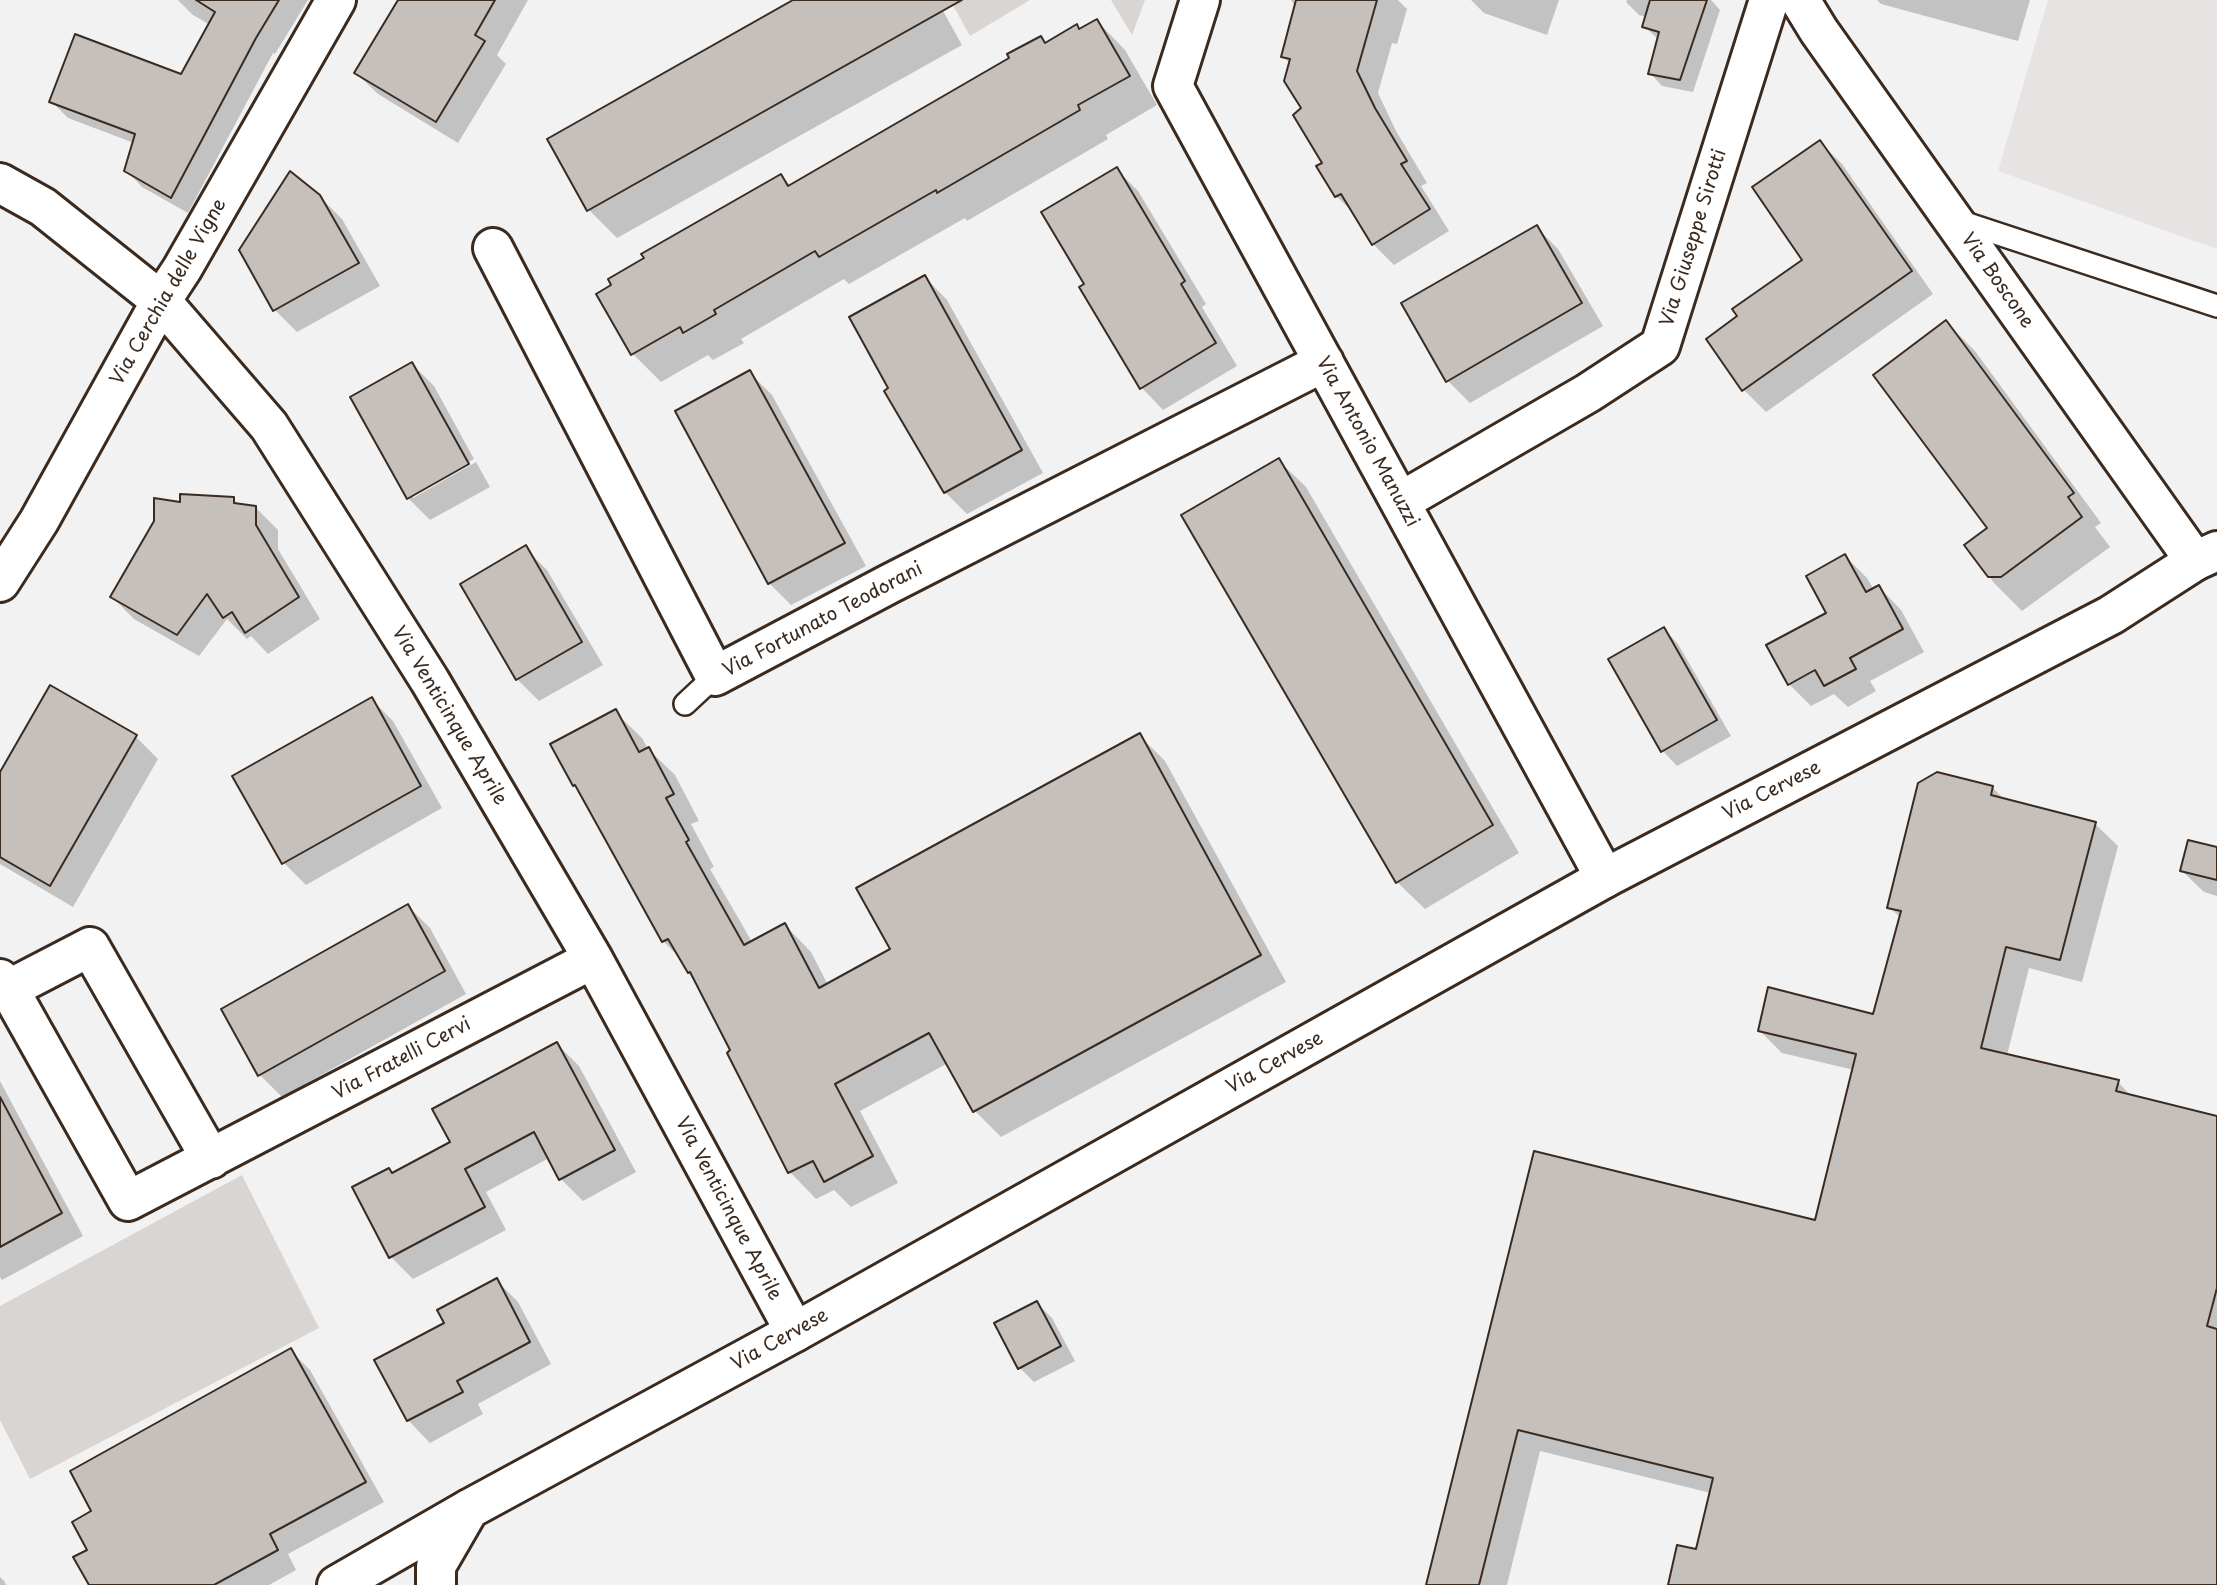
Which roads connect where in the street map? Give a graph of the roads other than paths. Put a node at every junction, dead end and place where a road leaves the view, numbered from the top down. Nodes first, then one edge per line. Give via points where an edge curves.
1 (336, 0) edge
2 (1200, 0) edge
3 (1769, 0) edge
4 (1800, 0) edge
5 (0, 183) edge
6 (1954, 220) junction
7 (493, 248) dead end
8 (161, 301) junction
9 (2217, 306) edge
10 (1324, 362) junction
11 (1400, 502) junction
12 (2206, 556) edge
13 (0, 582) edge
14 (715, 677) junction
15 (684, 704) dead end
16 (1605, 878) junction
17 (593, 959) junction
18 (4, 984) edge
19 (211, 1159) junction
20 (795, 1332) junction
21 (469, 1509) junction
22 (353, 1583) edge
23 (436, 1585) edge

1 - 8 street, Via Cerchia delle Vigne
2 - 10 street, Via Antonio Manuzzi via 1173,86
3 - 11 street, Via Giuseppe Sirotti via 1660,346
4 - 6 street, Via Boscone
5 - 8 street, Via Venticinque Aprile via 43,207
6 - 9 lane
6 - 12 street, Via Boscone
7 - 14 street, Via Fortunato Teodorani
8 - 13 street, Via Cerchia delle Vigne via 40,521
8 - 17 street, Via Venticinque Aprile via 269,426 430,681
10 - 11 street, Via Antonio Manuzzi
10 - 14 street, Via Fortunato Teodorani
11 - 16 street, Via Antonio Manuzzi
12 - 16 street, Via Cervese via 2111,615
14 - 15 lane
16 - 20 street, Via Cervese
17 - 19 street, Via Fratelli Cervi
17 - 20 street, Via Venticinque Aprile
18 - 19 street, Via Fratelli Cervi via 90,947
18 - 19 street, Via Fratelli Cervi via 128,1201
20 - 21 street, Via Cervese
21 - 22 street, Via Cervese
21 - 23 street via 436,1566

